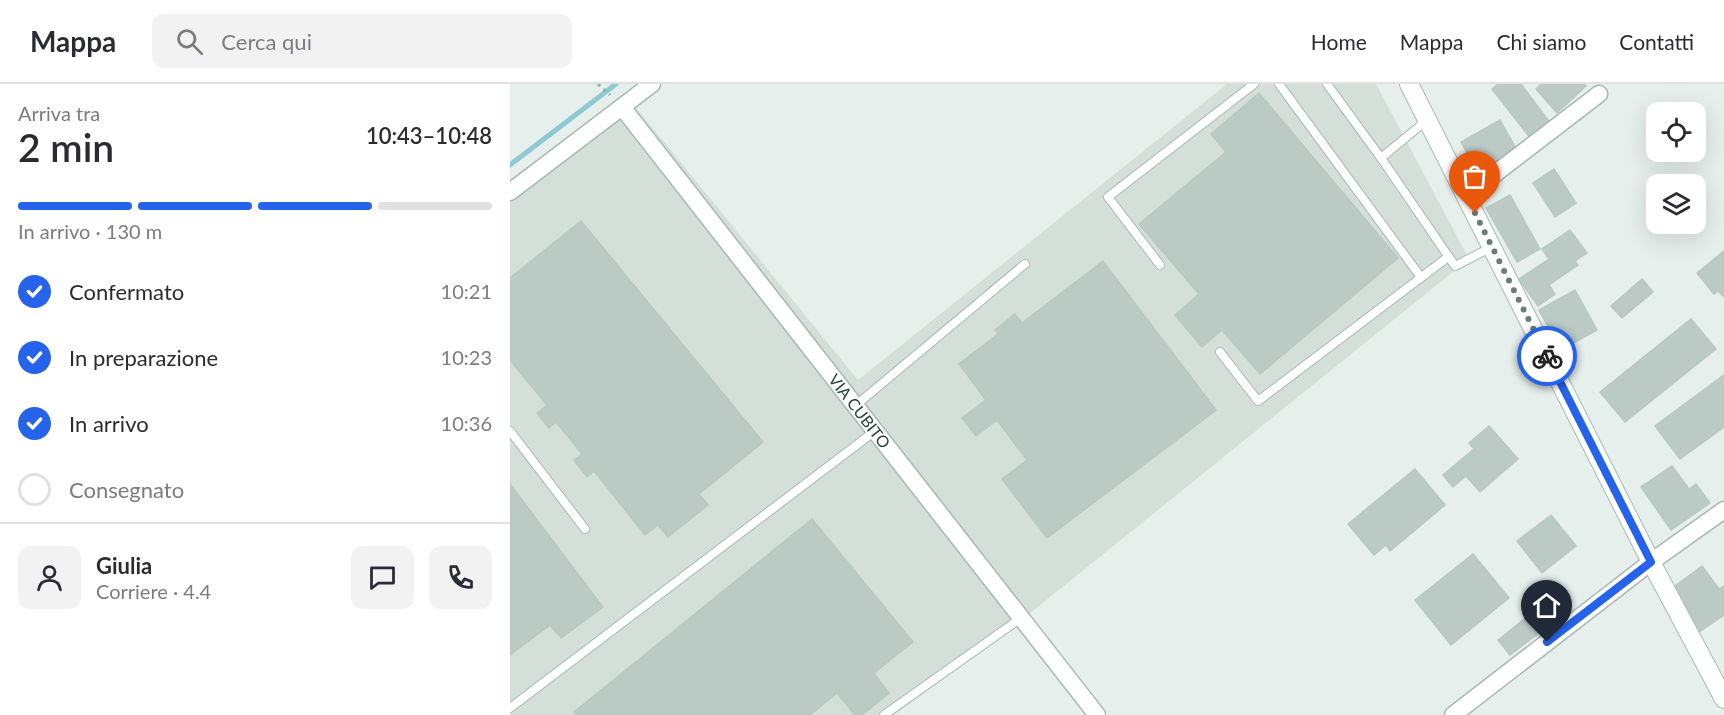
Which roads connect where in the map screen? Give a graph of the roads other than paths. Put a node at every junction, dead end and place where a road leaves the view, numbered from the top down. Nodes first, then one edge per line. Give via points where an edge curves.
1 (652, 84) edge
2 (1254, 84) edge
3 (1280, 84) edge
4 (1327, 84) edge
5 (1409, 84) edge
6 (1599, 94) dead end
7 (617, 102) junction
8 (1428, 120) junction
9 (1381, 158) junction
10 (510, 192) edge
11 (1466, 196) junction
12 (1492, 247) junction
13 (1448, 256) junction
14 (1025, 264) dead end
15 (1160, 265) dead end
16 (1420, 276) junction
17 (1220, 352) dead end
18 (855, 406) junction
19 (510, 431) edge
20 (875, 431) junction
21 (1724, 510) edge
22 (585, 529) dead end
23 (1651, 562) junction
24 (1021, 618) junction
25 (1724, 699) edge
26 (510, 708) edge
27 (884, 715) edge
28 (1097, 715) edge
29 (1453, 715) edge

1 - 7 street
2 - 15 lane via 1108,197
3 - 16 lane
4 - 9 lane
5 - 8 street
6 - 11 street
7 - 10 street
7 - 18 street, VIA CUBITO
8 - 9 lane
8 - 11 street
9 - 13 lane
11 - 12 street
12 - 13 lane via 1455,266
12 - 23 street
13 - 16 lane
14 - 18 lane
16 - 17 lane via 1258,401
18 - 20 street, VIA CUBITO
19 - 22 lane
20 - 24 street, VIA CUBITO
20 - 26 lane
21 - 23 street
23 - 25 street
23 - 29 street
24 - 27 lane
24 - 28 street, VIA CUBITO

